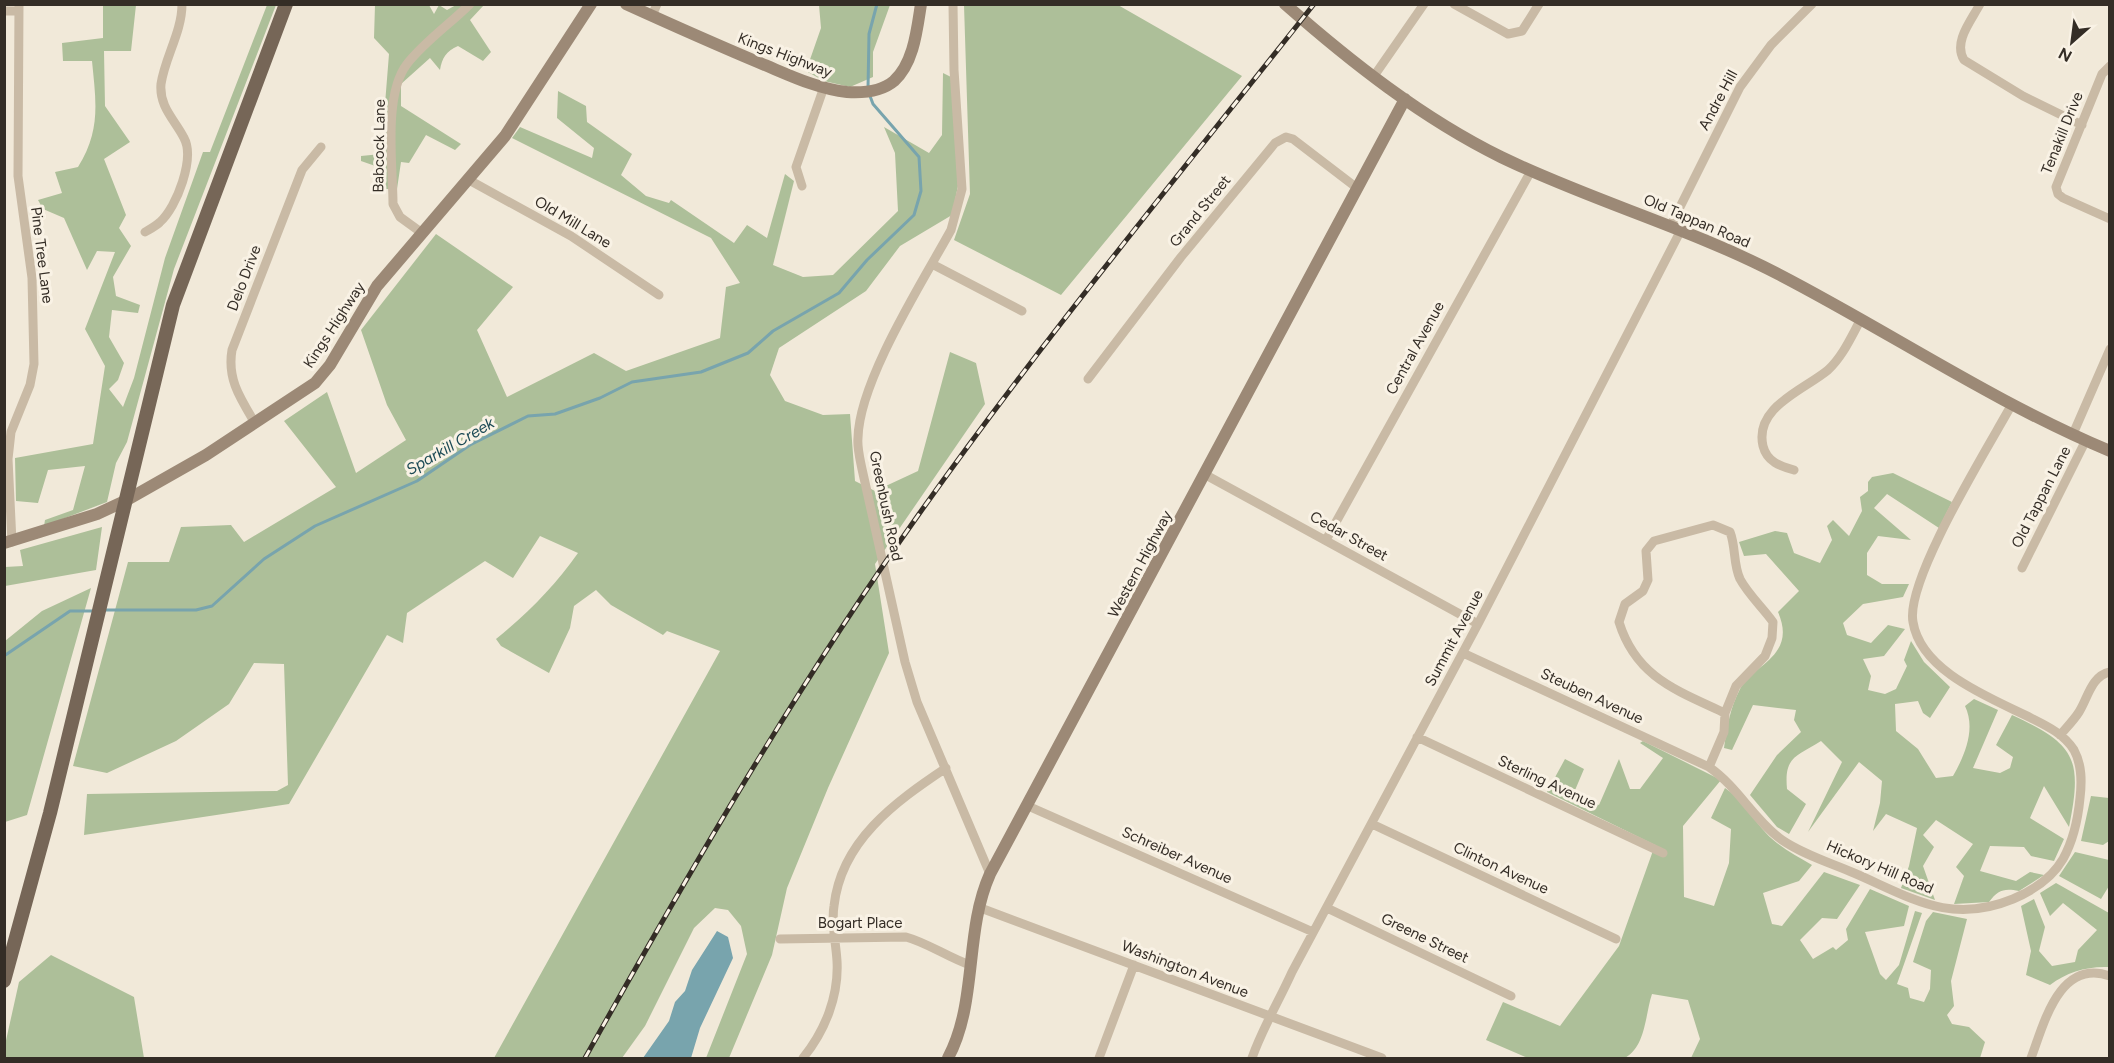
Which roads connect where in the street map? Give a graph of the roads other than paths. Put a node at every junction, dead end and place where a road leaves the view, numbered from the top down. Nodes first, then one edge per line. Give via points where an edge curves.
1 (182, 4) edge
2 (286, 4) edge
3 (470, 4) edge
4 (591, 4) edge
5 (626, 4) edge
6 (921, 4) edge
7 (953, 4) edge
8 (1285, 4) edge
9 (1424, 4) edge
10 (1454, 4) edge
11 (1539, 4) edge
12 (1812, 4) edge
13 (1980, 4) edge
14 (19, 8) edge
15 (654, 10) edge
16 (4, 11) edge
17 (2109, 66) edge
18 (1374, 76) junction
19 (824, 87) junction
20 (1405, 99) junction
21 (2082, 125) junction
22 (321, 147) dead end
23 (1531, 171) junction
24 (469, 180) junction
25 (802, 186) dead end
26 (1357, 188) junction
27 (2109, 219) edge
28 (1676, 227) junction
29 (145, 232) dead end
30 (422, 232) junction
31 (932, 264) junction
32 (659, 295) dead end
33 (1022, 311) dead end
34 (1861, 319) junction
35 (2109, 349) edge
36 (1088, 379) dead end
37 (2012, 404) junction
38 (255, 423) junction
39 (2073, 434) junction
40 (2086, 440) junction
41 (2109, 451) edge
42 (1794, 470) dead end
43 (1204, 474) junction
44 (125, 501) junction
45 (1326, 540) junction
46 (8, 542) edge
47 (2022, 568) dead end
48 (1478, 624) junction
49 (1463, 653) junction
50 (2109, 672) edge
51 (1725, 713) junction
52 (2060, 735) junction
53 (1417, 737) junction
54 (1709, 767) junction
55 (946, 768) junction
56 (1028, 806) junction
57 (1372, 824) junction
58 (1663, 853) dead end
59 (990, 874) junction
60 (978, 907) junction
61 (1326, 908) junction
62 (1313, 932) junction
63 (836, 937) junction
64 (780, 939) dead end
65 (1616, 939) dead end
66 (970, 964) junction
67 (1134, 965) junction
68 (2109, 976) edge
69 (4, 981) edge
70 (1511, 996) dead end
71 (1272, 1017) junction
72 (803, 1059) edge
73 (948, 1059) edge
74 (1099, 1059) edge
75 (1252, 1059) edge
76 (1382, 1059) edge
77 (2031, 1059) edge

1 - 29 street via 161,84 162,101 189,154 173,205 161,222
2 - 44 main road via 183,273
3 - 30 street, Babcock Lane via 406,65 396,84 392,105 393,204 400,217
4 - 24 street, Kings Highway via 525,108
5 - 15 street, Kings Highway
6 - 19 street, Kings Highway via 911,53 894,81 869,92
7 - 31 street, Greenbush Road via 962,189 951,230
8 - 18 street, Old Tappan Road
9 - 18 street
10 - 11 street via 1508,34 1522,30
12 - 28 street, Andre Hill via 1771,45 1740,87
13 - 21 street via 1960,43 1959,52 1964,60 2023,96
14 - 16 street
14 - 46 street, Pine Tree Lane via 18,176 32,278 34,364 11,432
15 - 19 street, Kings Highway via 782,73
17 - 21 street, Tenakill Drive via 2102,74
18 - 20 street, Old Tappan Road
19 - 25 street via 796,167
20 - 23 street, Old Tappan Road via 1468,139
20 - 26 street, Western Highway
21 - 27 street, Tenakill Drive via 2058,179 2058,194
22 - 38 street, Delo Drive via 302,170 232,350 231,380
23 - 28 street, Old Tappan Road
23 - 45 street, Central Avenue
24 - 30 street, Kings Highway
24 - 32 street, Old Mill Lane via 571,236
26 - 36 street, Grand Street via 1293,139 1286,137 1275,142
26 - 43 street, Western Highway
28 - 34 street, Old Tappan Road via 1779,274
28 - 48 street, Summit Avenue
30 - 38 street, Kings Highway via 377,286 315,383
31 - 33 street
31 - 55 street, Greenbush Road via 877,371 863,405 858,438 905,662 917,702
34 - 37 street, Old Tappan Road
34 - 42 street via 1829,369 1776,406 1765,421 1761,437 1765,454 1777,465
35 - 39 street
37 - 39 street, Old Tappan Road
37 - 52 street, Hickory Hill Road via 1925,566 1913,596 1912,621 1919,643 1962,683
38 - 44 street, Kings Highway
39 - 40 street, Old Tappan Road
40 - 41 street, Old Tappan Road
40 - 47 street, Old Tappan Lane
43 - 45 street, Cedar Street
43 - 56 street, Western Highway
44 - 46 street, Kings Highway via 97,514
44 - 69 main road via 50,813
45 - 48 street, Cedar Street
48 - 49 street, Summit Avenue
49 - 53 street, Summit Avenue
49 - 54 street, Steuben Avenue
50 - 52 street via 2092,684 2078,714
51 - 51 street via 1736,686 1765,656 1773,622 1741,580 1730,532 1713,525 1654,541 1646,551 1648,580 1644,591 1625,604 1619,622 1632,656 1647,671
51 - 54 street via 1725,732
52 - 54 street, Hickory Hill Road via 2077,757 2082,784 2072,840 2062,861 2029,892 1974,910 1956,911 1926,904 1782,839 1727,780
53 - 57 street, Summit Avenue
53 - 58 street, Sterling Avenue
55 - 59 street, Greenbush Road
55 - 63 street via 887,810 849,856 833,908
56 - 59 street, Western Highway
56 - 62 street, Schreiber Avenue
57 - 61 street, Summit Avenue
57 - 65 street, Clinton Avenue
59 - 60 street, Western Highway
60 - 66 street, Western Highway
60 - 67 street, Washington Avenue
61 - 62 street, Summit Avenue
61 - 70 street, Greene Street
62 - 71 street, Summit Avenue
63 - 64 street, Bogart Place
63 - 66 street, Bogart Place via 906,937
63 - 72 street via 835,994 823,1027
66 - 73 street, Western Highway via 962,1017
67 - 71 street, Washington Avenue
67 - 74 street
68 - 77 street via 2088,973 2073,978 2060,990
71 - 75 street, Summit Avenue via 1260,1034
71 - 76 street, Washington Avenue

